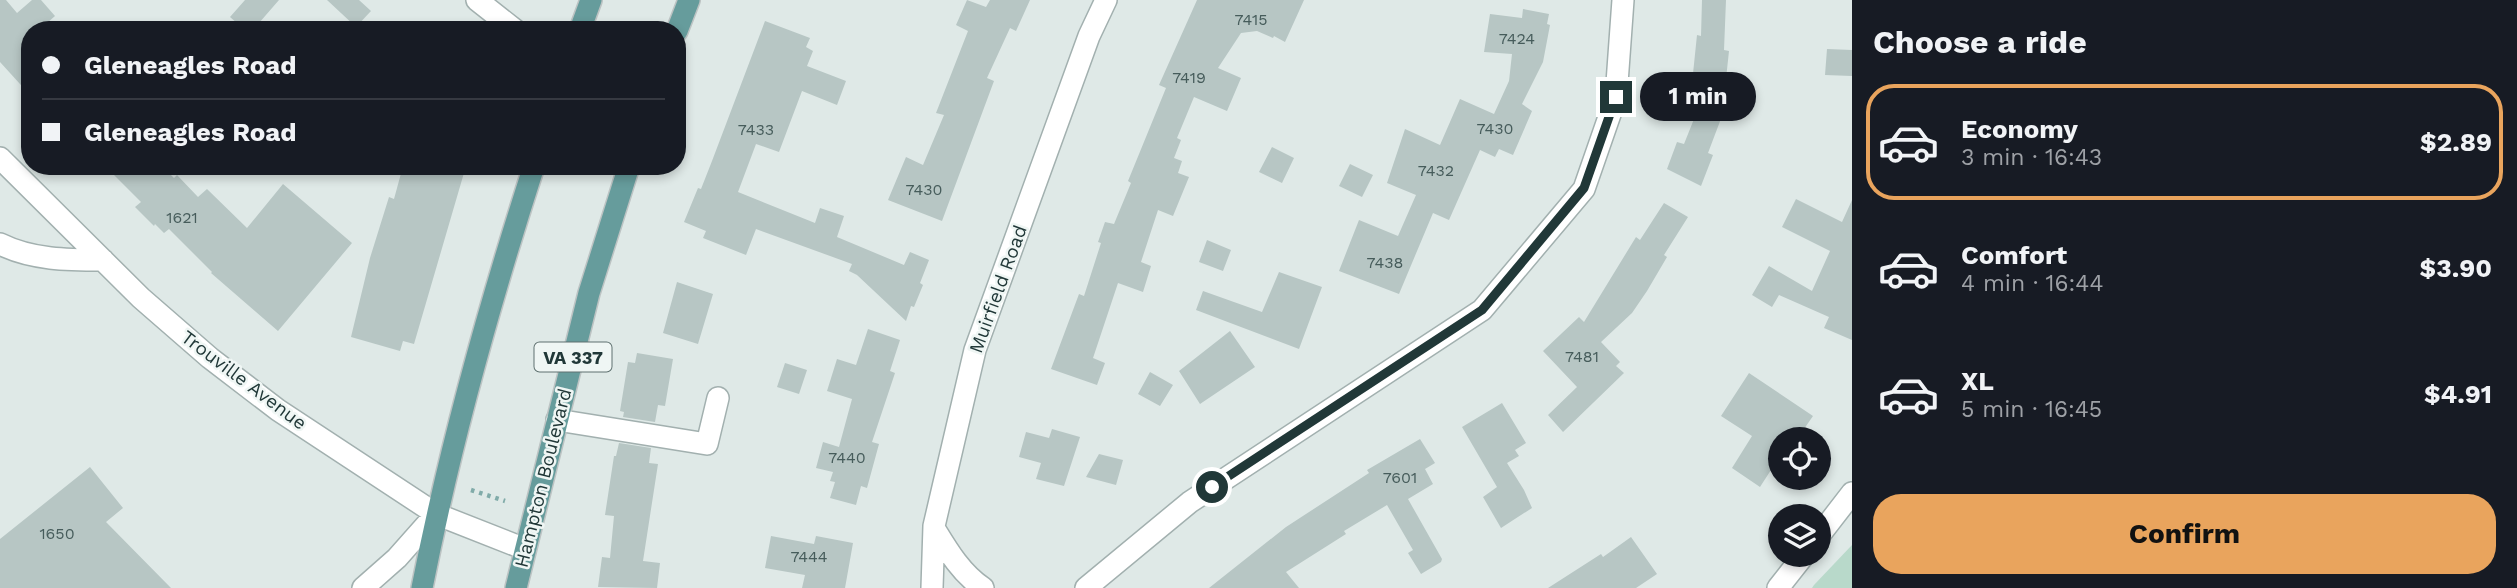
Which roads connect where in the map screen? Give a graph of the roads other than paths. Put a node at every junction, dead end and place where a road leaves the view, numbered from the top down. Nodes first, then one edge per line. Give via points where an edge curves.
1 (477, 0) edge
2 (592, 0) edge
3 (689, 0) edge
4 (1106, 0) edge
5 (1623, 0) edge
6 (504, 21) edge
7 (584, 21) edge
8 (681, 21) edge
9 (0, 158) edge
10 (531, 175) edge
11 (626, 175) edge
12 (0, 244) edge
13 (103, 260) junction
14 (718, 398) dead end
15 (557, 420) junction
16 (1852, 493) edge
17 (436, 514) junction
18 (1831, 520) edge
19 (934, 526) junction
20 (525, 549) junction
21 (1795, 567) edge
22 (362, 588) edge
23 (422, 588) edge
24 (516, 588) edge
25 (932, 588) edge
26 (983, 588) edge
27 (1086, 588) edge
28 (1778, 588) edge

1 - 6 street
2 - 7 main road
3 - 8 main road
4 - 19 street, Muirfield Road via 975,349
5 - 27 street via 1616,97 1584,188 1482,310 1190,502
9 - 13 street, Trouville Avenue
10 - 17 main road via 479,347
11 - 15 main road, Hampton Boulevard / VA 337 via 589,293
12 - 13 street via 58,260
13 - 17 street, Trouville Avenue via 210,358 278,411
14 - 15 street via 707,444
15 - 20 main road, Hampton Boulevard / VA 337
16 - 18 street
17 - 20 street, Trouville Avenue
17 - 22 street via 397,558
17 - 23 main road
19 - 25 street, Muirfield Road
19 - 26 street via 951,557
20 - 24 main road, Hampton Boulevard / VA 337
21 - 28 street

